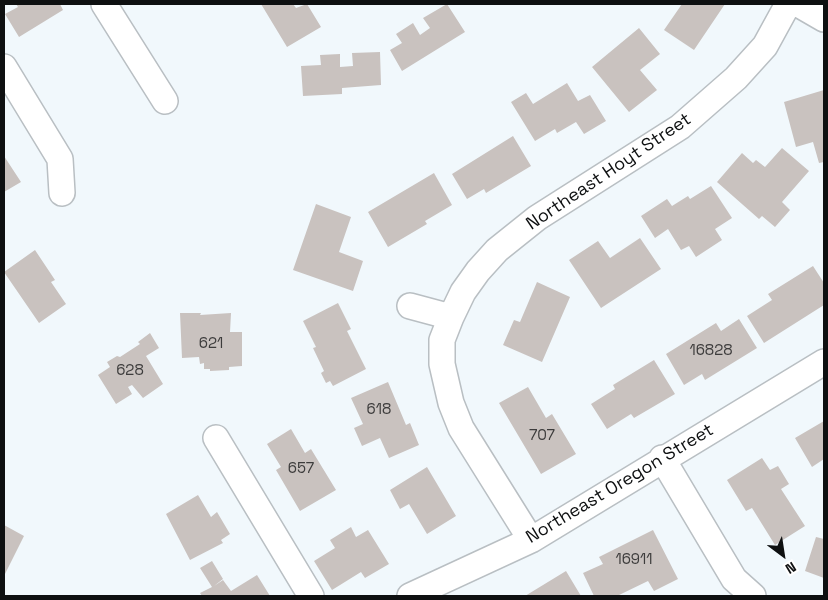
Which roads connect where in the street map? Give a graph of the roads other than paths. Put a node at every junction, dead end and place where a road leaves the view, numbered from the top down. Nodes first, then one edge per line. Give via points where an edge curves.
1 (104, 4) edge
2 (788, 4) edge
3 (798, 4) edge
4 (824, 19) edge
5 (4, 67) edge
6 (165, 100) dead end
7 (62, 193) dead end
8 (410, 306) dead end
9 (451, 317) junction
10 (824, 362) edge
11 (216, 438) dead end
12 (662, 458) junction
13 (531, 540) junction
14 (311, 596) edge
15 (410, 596) edge
16 (754, 596) edge

1 - 6 street
2 - 9 street, Northeast Hoyt Street via 765,46 736,78 680,127 537,218 497,250 463,292
3 - 4 street
5 - 7 street via 60,159
8 - 9 street
9 - 13 street, Northeast Hoyt Street via 442,340 442,364 451,403 461,428
10 - 12 street, Northeast Oregon Street
11 - 14 street
12 - 13 street, Northeast Oregon Street
12 - 16 street via 734,579
13 - 15 street, Northeast Oregon Street

